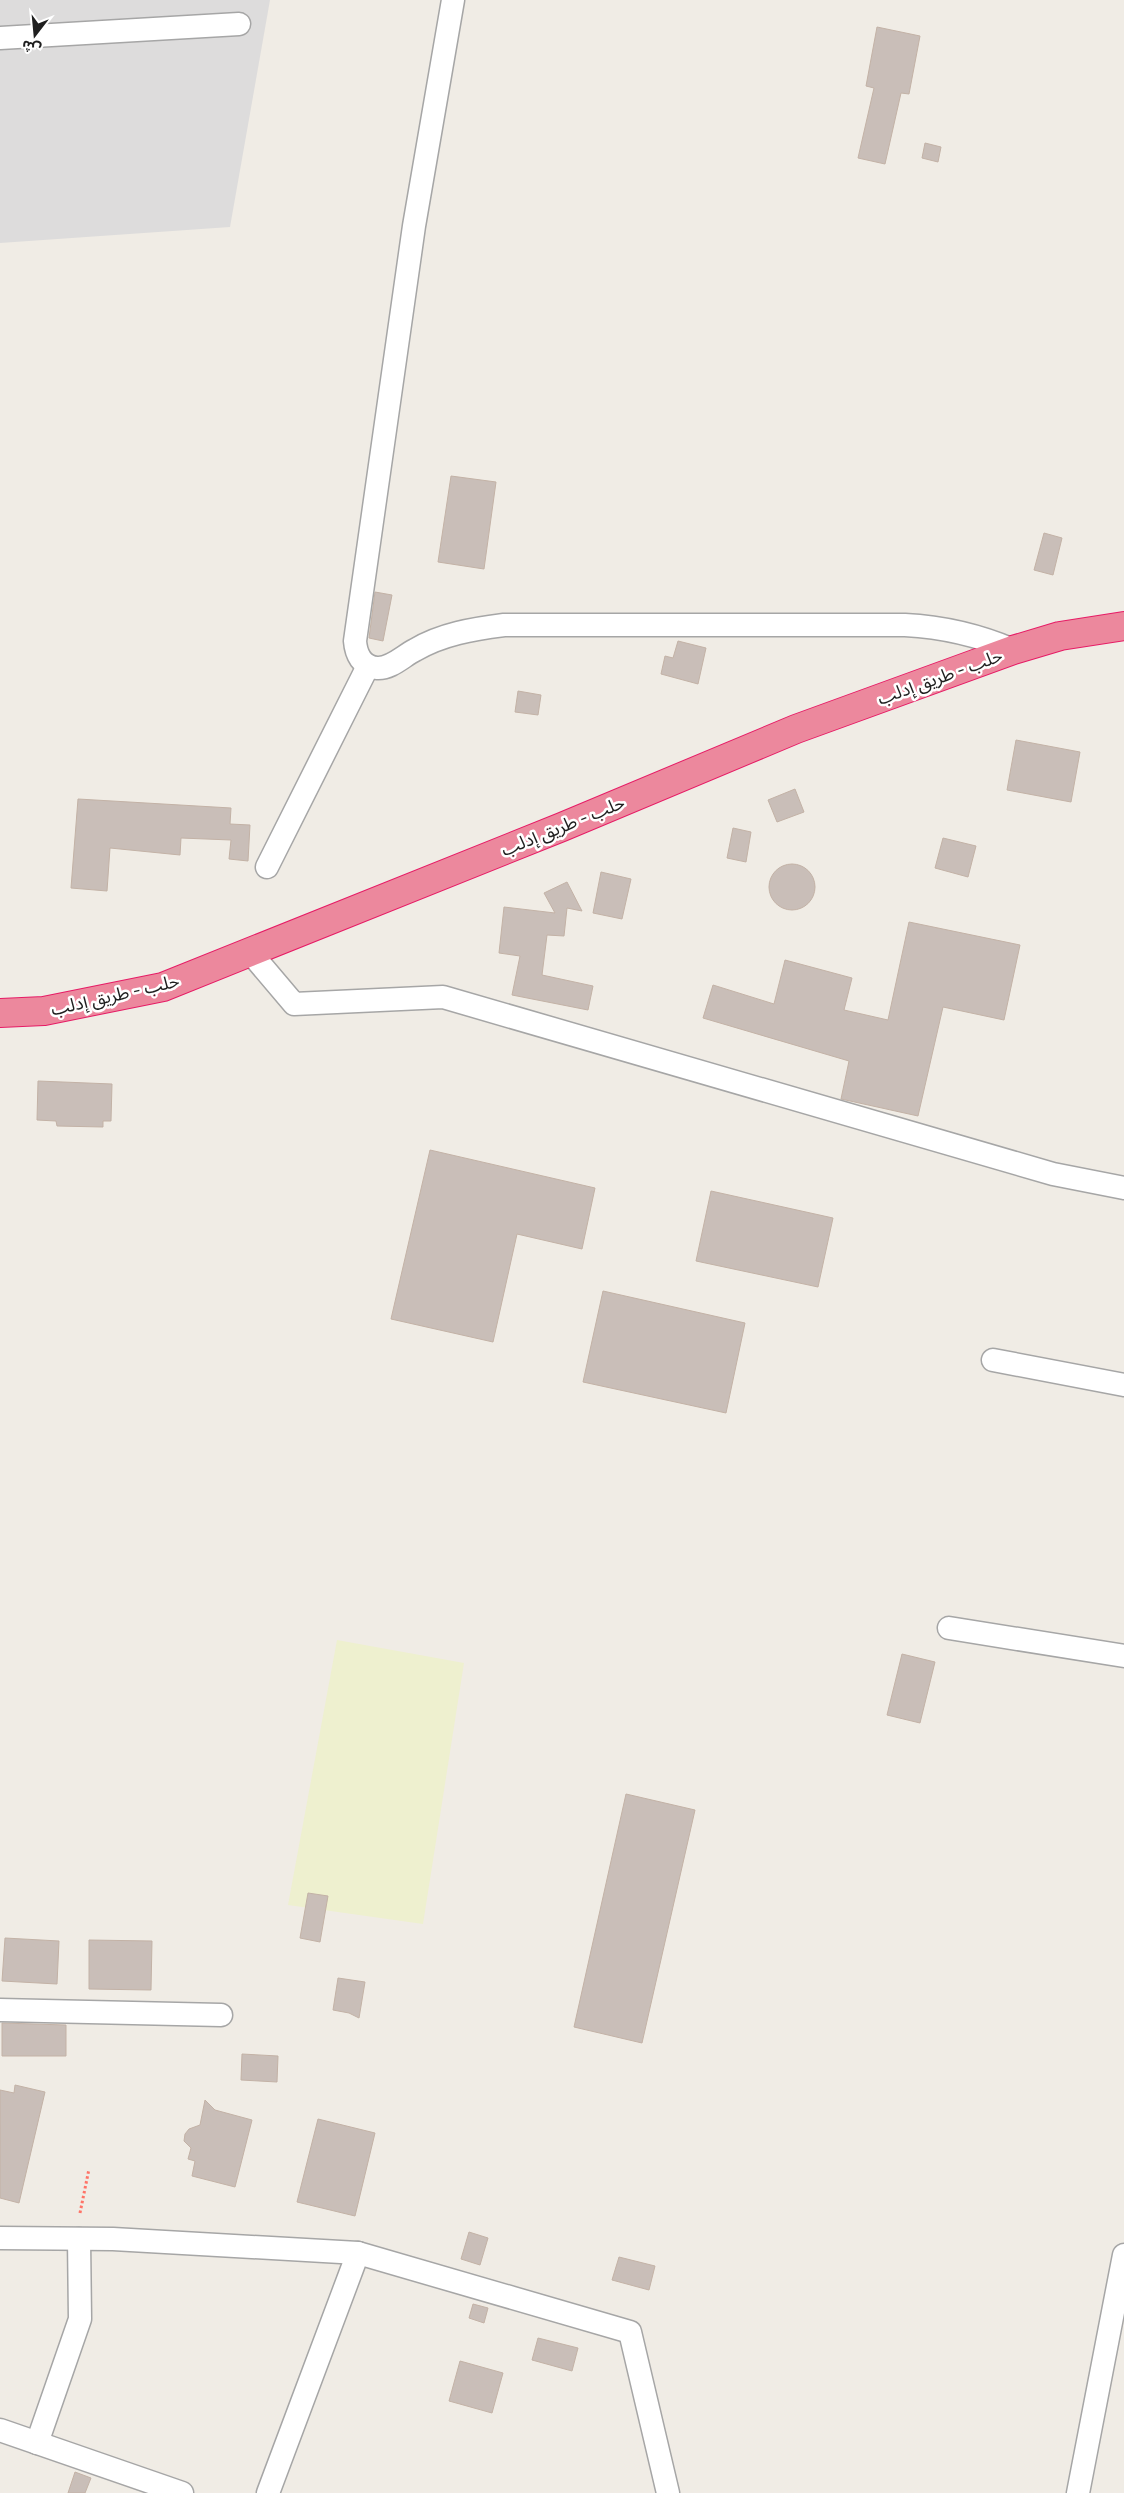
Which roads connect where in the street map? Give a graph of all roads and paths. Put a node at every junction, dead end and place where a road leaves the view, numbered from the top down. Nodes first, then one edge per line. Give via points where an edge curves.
1 (453, 0) edge
2 (239, 24) dead end
3 (0, 38) edge
4 (1124, 626) edge
5 (1014, 650) junction
6 (368, 666) junction
7 (267, 867) dead end
8 (250, 952) junction
9 (0, 1013) edge
10 (1124, 1188) edge
11 (993, 1360) dead end
12 (1124, 1385) edge
13 (949, 1628) dead end
14 (1124, 1656) edge
15 (0, 2010) edge
16 (221, 2014) dead end
17 (89, 2169) dead end
18 (80, 2213) dead end
19 (0, 2238) edge
20 (78, 2239) junction
21 (358, 2253) junction
22 (1124, 2255) edge
23 (0, 2430) edge
24 (37, 2443) junction
25 (182, 2493) edge
26 (268, 2493) edge
27 (668, 2493) edge
28 (1078, 2493) edge

1 - 6 street via 414,226 354,641 358,655
2 - 3 street
4 - 5 highway, حلب - طريق إدلب via 1060,636
5 - 6 street via 964,632 905,625 504,625 436,640 387,666
5 - 8 highway, حلب - طريق إدلب via 796,729
6 - 7 street
8 - 9 highway, حلب - طريق إدلب via 163,987 44,1011
8 - 10 street via 294,1004 443,997 1053,1174
11 - 12 street
13 - 14 street
15 - 16 street
17 - 18 path
19 - 20 street
20 - 21 street
20 - 24 street via 80,2319
21 - 26 street
21 - 27 street via 630,2332
22 - 28 street
23 - 24 street
24 - 25 street

